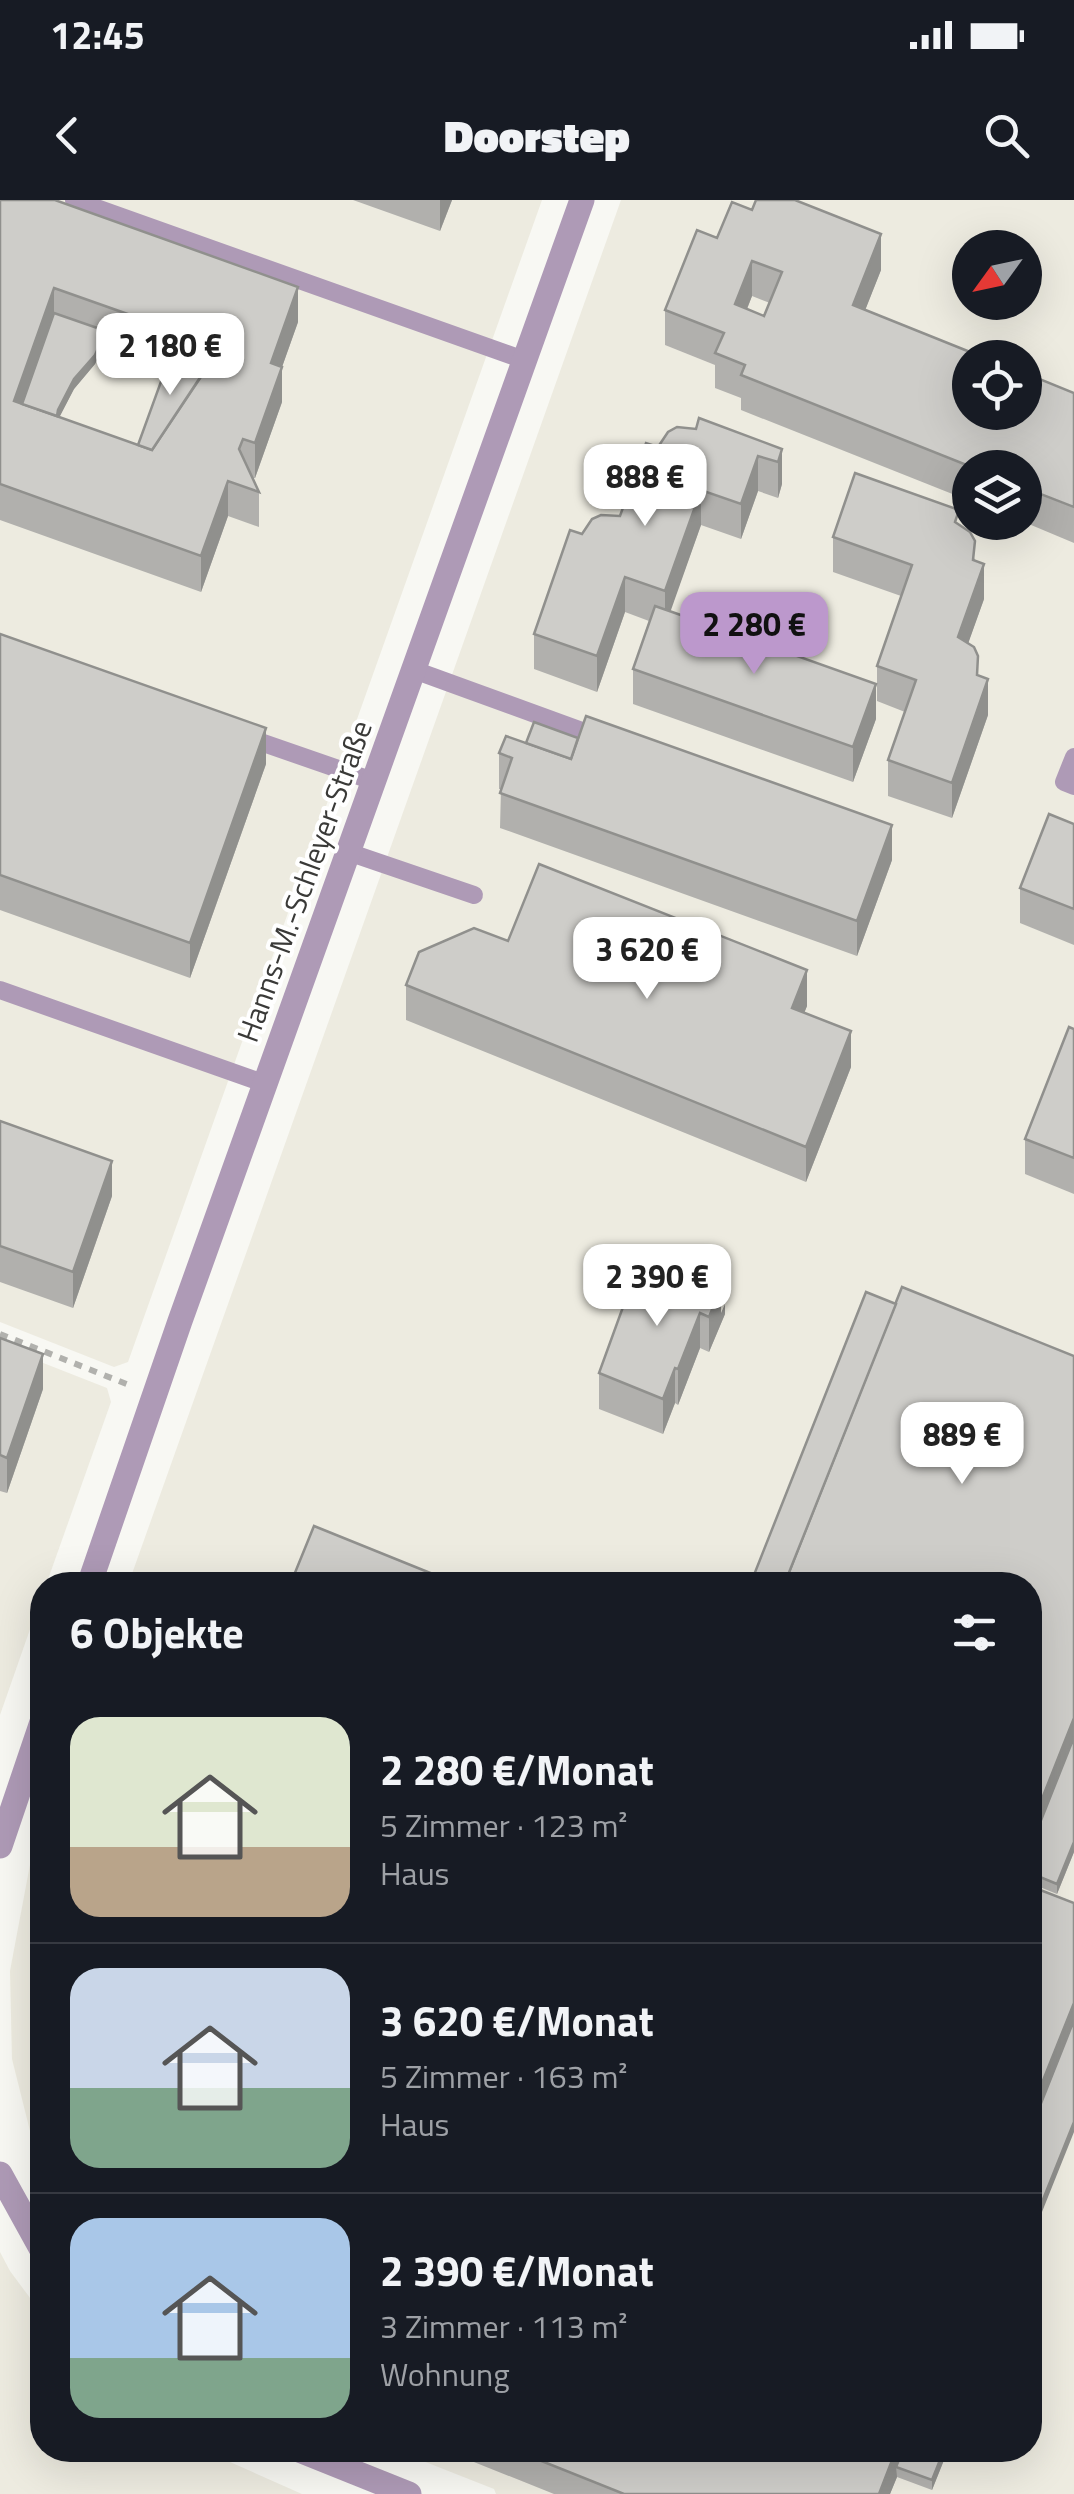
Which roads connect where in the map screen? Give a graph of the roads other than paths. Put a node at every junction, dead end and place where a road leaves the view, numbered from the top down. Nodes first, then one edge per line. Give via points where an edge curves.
1 (74, 200) edge
2 (582, 200) edge
3 (524, 360) junction
4 (414, 670) junction
5 (224, 729) edge
6 (614, 743) edge
7 (1074, 757) edge
8 (374, 781) junction
9 (1074, 786) edge
10 (348, 852) junction
11 (474, 895) dead end
12 (0, 990) edge
13 (266, 1084) junction
14 (93, 1572) edge
15 (30, 1757) edge
16 (0, 1846) edge
17 (0, 2178) edge
18 (30, 2229) edge
19 (329, 2462) edge
20 (409, 2494) edge

1 - 3 lane
2 - 3 street, Hanns-M.-Schleyer-Straße
3 - 4 street, Hanns-M.-Schleyer-Straße
4 - 6 lane
4 - 8 street, Hanns-M.-Schleyer-Straße
5 - 8 lane
7 - 9 lane via 1064,782
8 - 10 street, Hanns-M.-Schleyer-Straße
10 - 11 lane
10 - 13 street, Hanns-M.-Schleyer-Straße
12 - 13 lane
13 - 14 street, Hanns-M.-Schleyer-Straße
15 - 16 street
17 - 18 street
19 - 20 street

